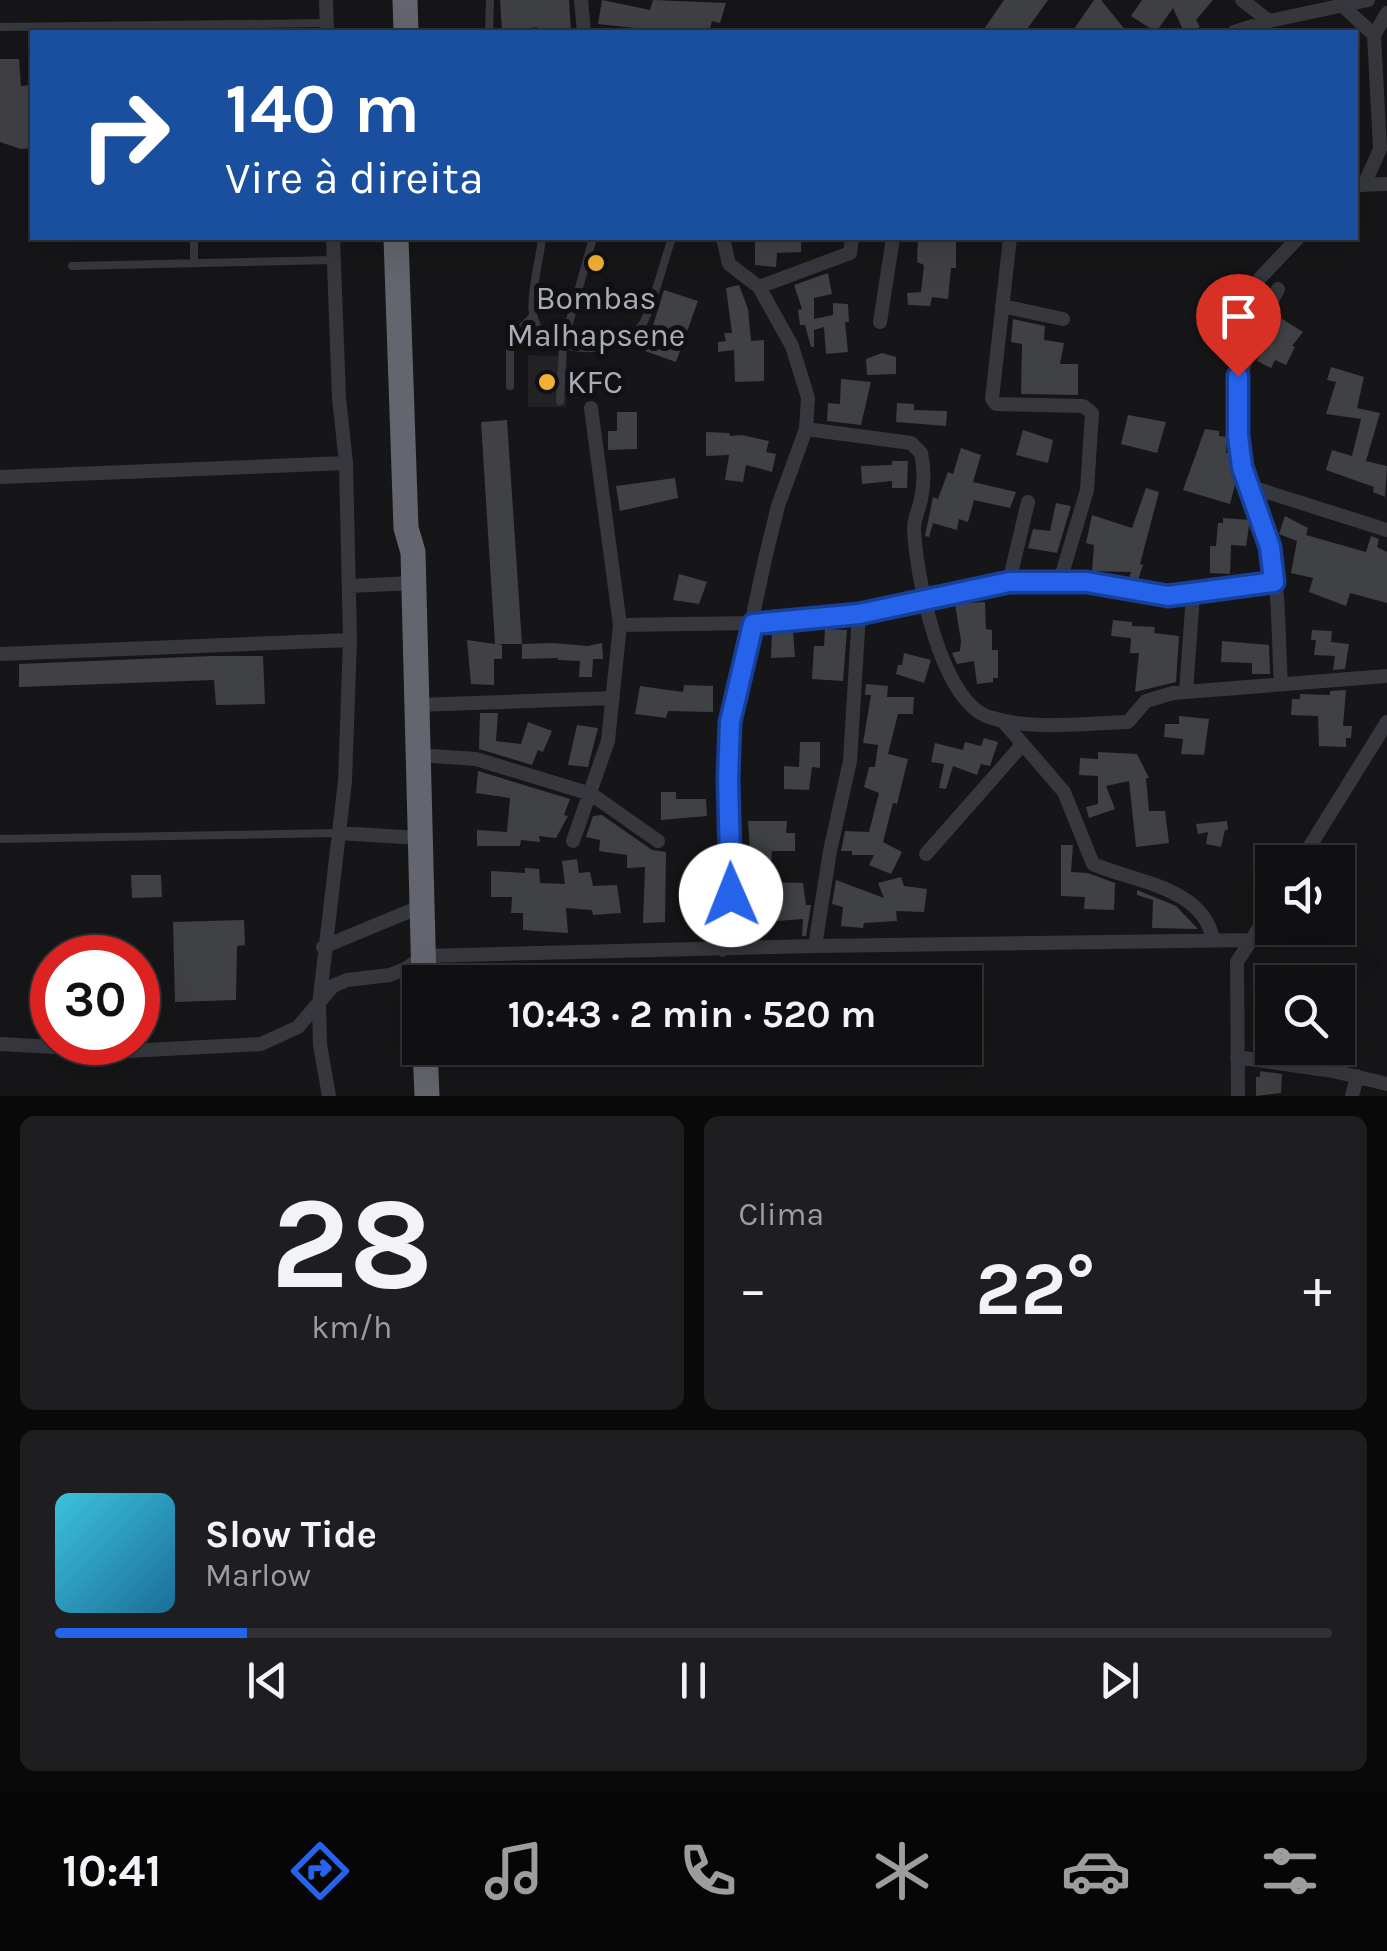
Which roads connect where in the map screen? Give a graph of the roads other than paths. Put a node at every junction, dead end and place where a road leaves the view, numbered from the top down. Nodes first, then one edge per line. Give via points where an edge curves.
1 (326, 0) edge
2 (389, 0) edge
3 (405, 0) edge
4 (490, 0) edge
5 (581, 0) edge
6 (1242, 0) edge
7 (1368, 0) edge
8 (1344, 7) junction
9 (1387, 12) edge
10 (1270, 21) junction
11 (0, 27) edge
12 (327, 28) edge
13 (390, 30) edge
14 (406, 30) edge
15 (490, 30) edge
16 (584, 30) edge
17 (1241, 30) edge
18 (1374, 35) junction
19 (1384, 154) edge
20 (1387, 184) edge
21 (1360, 185) edge
22 (194, 240) edge
23 (333, 240) edge
24 (396, 240) edge
25 (413, 240) edge
26 (542, 240) edge
27 (592, 240) edge
28 (671, 240) edge
29 (723, 240) edge
30 (852, 240) edge
31 (893, 240) edge
32 (1010, 240) edge
33 (1296, 240) edge
34 (334, 260) junction
35 (194, 264) junction
36 (72, 266) dead end
37 (1260, 278) dead end
38 (759, 286) junction
39 (1278, 288) dead end
40 (1002, 306) junction
41 (533, 316) junction
42 (1063, 319) dead end
43 (880, 322) dead end
44 (563, 345) junction
45 (510, 386) dead end
46 (560, 400) dead end
47 (591, 408) dead end
48 (806, 429) junction
49 (346, 463) junction
50 (0, 477) edge
51 (1251, 486) junction
52 (1028, 502) dead end
53 (1387, 530) edge
54 (413, 552) junction
55 (1060, 581) junction
56 (1009, 582) junction
57 (1274, 582) junction
58 (414, 583) junction
59 (348, 586) junction
60 (1193, 594) junction
61 (927, 599) junction
62 (859, 614) junction
63 (753, 624) junction
64 (620, 626) junction
65 (350, 640) junction
66 (0, 654) edge
67 (1387, 676) edge
68 (1281, 684) junction
69 (1186, 692) junction
70 (613, 698) junction
71 (417, 705) junction
72 (1002, 720) junction
73 (1387, 722) edge
74 (1022, 745) junction
75 (418, 756) junction
76 (591, 794) junction
77 (338, 833) junction
78 (420, 838) junction
79 (0, 839) edge
80 (574, 841) dead end
81 (658, 841) dead end
82 (1311, 845) edge
83 (926, 854) dead end
84 (422, 906) junction
85 (1255, 935) edge
86 (1213, 940) junction
87 (1252, 940) junction
88 (324, 946) junction
89 (815, 946) junction
90 (723, 950) junction
91 (423, 956) junction
92 (423, 965) edge
93 (318, 1005) junction
94 (0, 1044) edge
95 (1237, 1058) junction
96 (426, 1065) edge
97 (1357, 1076) junction
98 (1387, 1084) edge
99 (329, 1096) edge
100 (427, 1096) edge
101 (1238, 1096) edge
102 (1352, 1096) edge

1 - 12 street
2 - 13 highway
3 - 14 highway
4 - 15 lane
5 - 16 street
6 - 10 street
7 - 8 street
8 - 10 street
8 - 18 street
9 - 18 street
10 - 17 street
11 - 12 lane
18 - 19 street
19 - 21 street
20 - 21 street
22 - 35 lane
23 - 34 street
24 - 54 highway via 406,528
25 - 54 highway via 421,526
26 - 41 lane
27 - 44 lane
28 - 44 lane via 642,325 607,347
29 - 38 street via 729,264
30 - 38 street via 850,253
31 - 43 street
32 - 40 street
33 - 37 street
34 - 35 lane
34 - 49 street
35 - 36 lane
38 - 48 street via 792,346 808,398
39 - 51 street via 1238,376 1238,436
40 - 42 street
40 - 55 street via 993,402 1083,406 1092,413 1087,490
41 - 44 lane
41 - 45 lane via 510,340
44 - 46 lane
47 - 64 street
48 - 61 street via 910,443 921,453 914,532
48 - 63 street via 778,506
49 - 50 street
49 - 59 street
51 - 53 street
51 - 57 street
52 - 56 street
54 - 58 highway
55 - 56 street
55 - 60 street
56 - 61 street
57 - 60 street
57 - 68 street
58 - 59 street
58 - 71 highway
59 - 65 street
60 - 69 street
61 - 62 street
61 - 72 street via 958,692 984,716
62 - 63 street
62 - 89 street via 850,762
63 - 64 street
63 - 90 street via 730,722 731,895
64 - 70 street
65 - 66 street
65 - 77 street
67 - 68 street
68 - 69 street
69 - 72 street via 1146,701 1128,722
70 - 71 street
70 - 76 street
71 - 75 highway
72 - 74 street
73 - 82 street
74 - 83 street
74 - 86 street via 1064,792 1093,864 1162,887 1204,913
75 - 76 street via 476,759
75 - 78 highway
76 - 80 street
76 - 81 street
77 - 78 street
77 - 79 lane
77 - 88 street
78 - 84 highway
84 - 88 street
84 - 91 highway
85 - 87 street
86 - 87 street
86 - 89 street
87 - 95 street via 1237,962
88 - 93 street
89 - 90 street
90 - 91 street
91 - 92 highway
91 - 93 street via 390,975 334,986
93 - 94 street via 298,1027 261,1044 128,1051
93 - 99 street
95 - 97 street
95 - 101 street
96 - 100 highway
97 - 98 street
97 - 102 street

